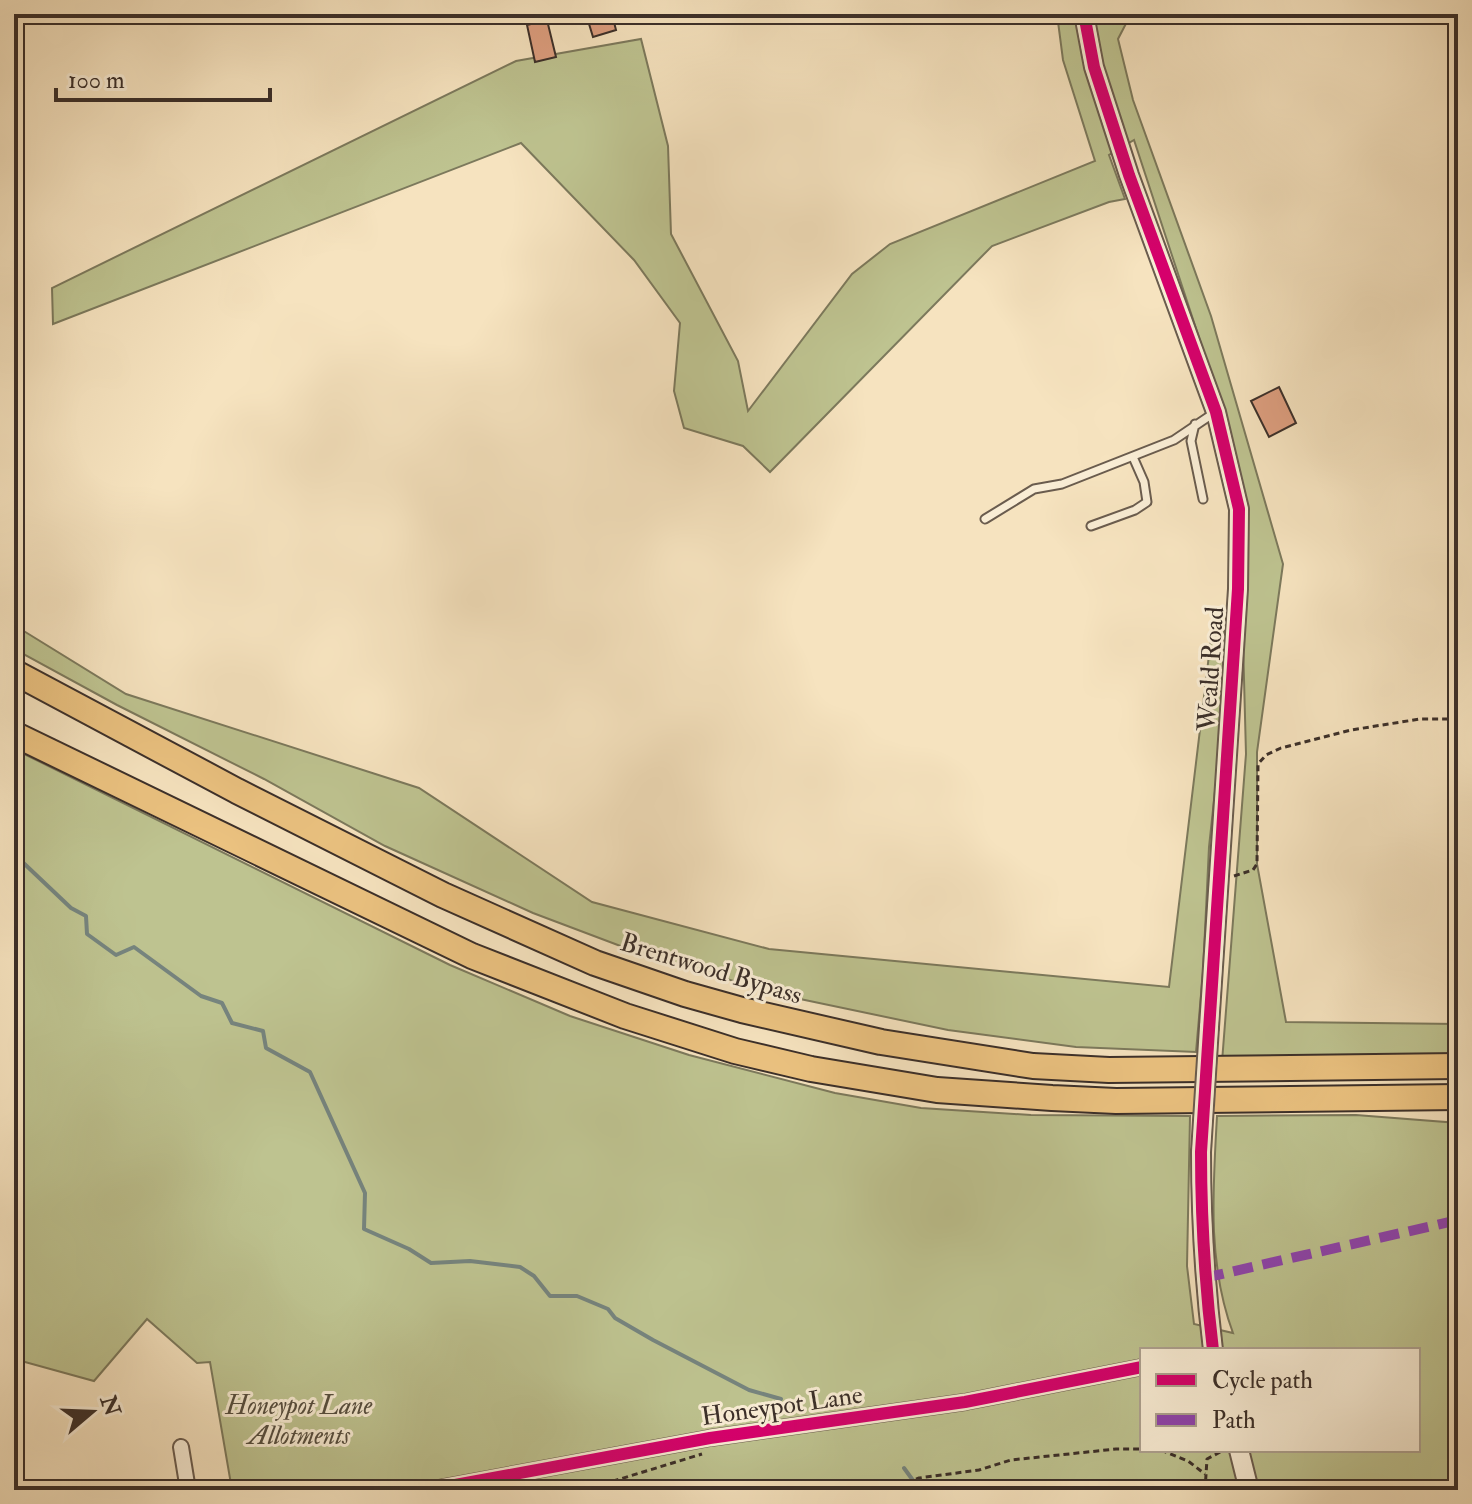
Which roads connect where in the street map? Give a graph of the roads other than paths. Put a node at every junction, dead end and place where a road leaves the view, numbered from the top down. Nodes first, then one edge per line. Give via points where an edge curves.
1 (1084, 14) edge
2 (1216, 412) junction
3 (1195, 424) junction
4 (1133, 457) junction
5 (1203, 499) dead end
6 (985, 519) dead end
7 (1091, 526) dead end
8 (14, 672) edge
9 (14, 734) edge
10 (1458, 1066) edge
11 (1458, 1097) edge
12 (1213, 1348) edge
13 (1140, 1367) edge
14 (181, 1447) dead end
15 (1240, 1452) edge
16 (188, 1490) edge
17 (428, 1490) edge
18 (1249, 1490) edge

1 - 2 street, Weald Road via 1094,67 1129,175
2 - 3 lane
2 - 12 street, Weald Road, bridge via 1239,509 1201,1152 1204,1278
3 - 4 lane via 1174,440
3 - 5 lane via 1191,441
4 - 6 lane via 1034,489
4 - 7 lane via 1147,502
8 - 10 highway, Brentwood Bypass via 443,895 595,963 742,1010 881,1042 1033,1066
9 - 11 highway via 472,956 625,1016 735,1051 937,1090 1052,1098
13 - 17 street, Honeypot Lane via 965,1402 710,1438
14 - 16 street
15 - 18 street

